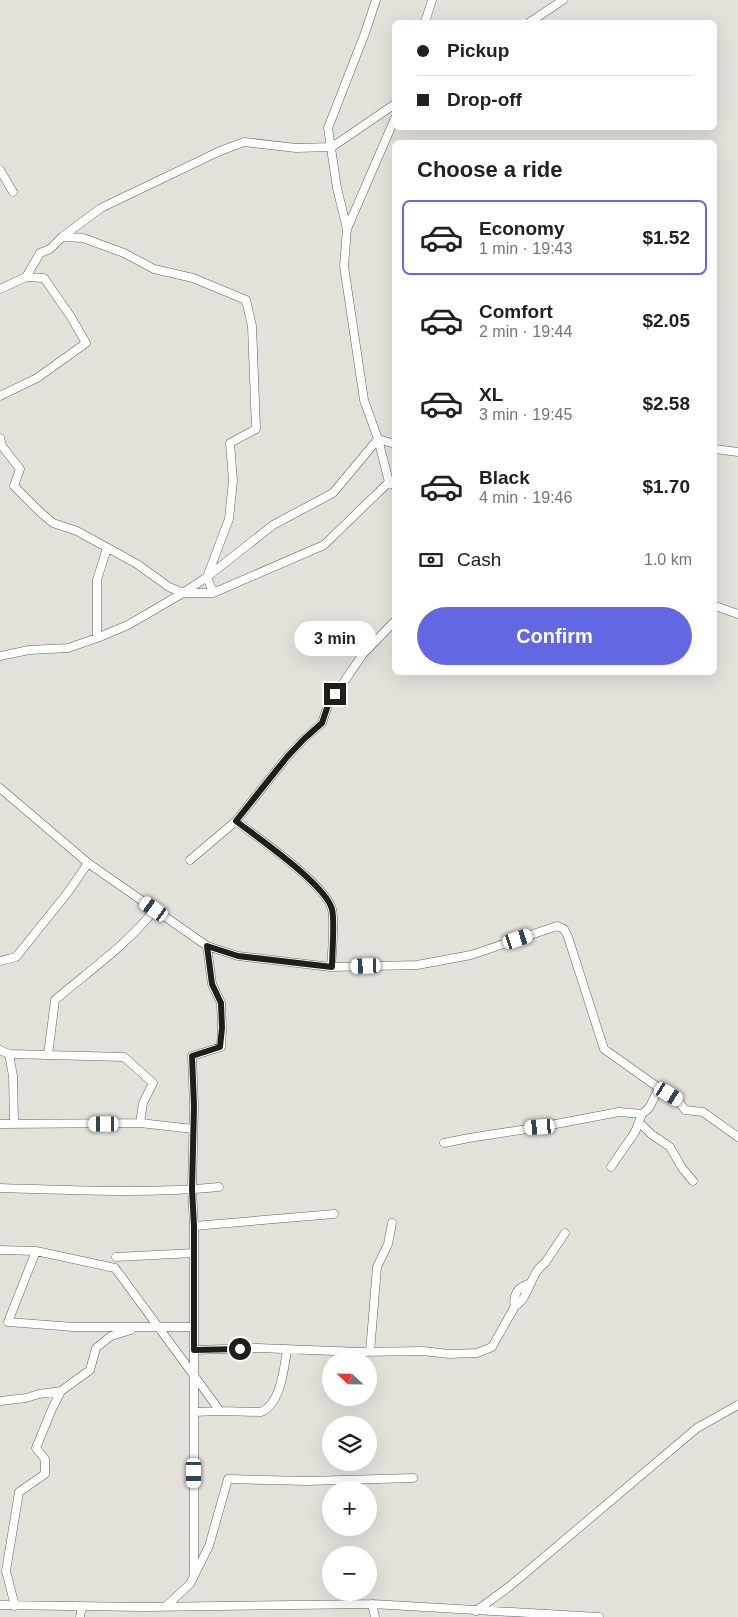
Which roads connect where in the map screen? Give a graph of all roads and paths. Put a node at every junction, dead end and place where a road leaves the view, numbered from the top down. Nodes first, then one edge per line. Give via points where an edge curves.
1 (376, 0) edge
2 (432, 0) edge
3 (563, 0) edge
4 (426, 20) edge
5 (533, 20) edge
6 (392, 106) edge
7 (392, 125) edge
8 (332, 147) junction
9 (0, 170) edge
10 (13, 192) dead end
11 (347, 229) junction
12 (62, 237) junction
13 (26, 277) junction
14 (0, 289) edge
15 (0, 396) edge
16 (0, 438) edge
17 (378, 439) junction
18 (392, 443) edge
19 (717, 449) edge
20 (738, 452) edge
21 (392, 484) edge
22 (107, 548) junction
23 (207, 577) junction
24 (183, 593) junction
25 (213, 593) junction
26 (717, 607) edge
27 (738, 614) edge
28 (392, 624) edge
29 (97, 638) junction
30 (0, 656) edge
31 (0, 788) edge
32 (236, 821) junction
33 (190, 860) dead end
34 (88, 862) junction
35 (154, 909) junction
36 (207, 946) junction
37 (0, 961) edge
38 (332, 967) junction
39 (0, 1050) edge
40 (9, 1054) junction
41 (48, 1055) junction
42 (659, 1088) junction
43 (642, 1114) junction
44 (639, 1122) junction
45 (140, 1123) junction
46 (0, 1124) edge
47 (14, 1124) junction
48 (193, 1129) junction
49 (738, 1137) edge
50 (444, 1143) dead end
51 (611, 1167) dead end
52 (693, 1181) dead end
53 (219, 1186) dead end
54 (0, 1188) edge
55 (192, 1189) junction
56 (334, 1214) dead end
57 (392, 1223) dead end
58 (194, 1226) junction
59 (565, 1233) dead end
60 (0, 1250) edge
61 (36, 1252) junction
62 (194, 1253) junction
63 (116, 1256) dead end
64 (139, 1327) junction
65 (194, 1327) junction
66 (159, 1328) junction
67 (194, 1350) junction
68 (287, 1350) junction
69 (328, 1351) edge
70 (370, 1351) edge
71 (378, 1352) edge
72 (194, 1376) junction
73 (61, 1391) junction
74 (0, 1401) edge
75 (738, 1405) edge
76 (220, 1411) junction
77 (194, 1412) junction
78 (413, 1478) dead end
79 (194, 1576) junction
80 (372, 1604) junction
81 (0, 1605) edge
82 (15, 1606) junction
83 (82, 1606) junction
84 (166, 1606) junction
85 (476, 1611) junction
86 (80, 1617) edge
87 (375, 1617) edge
88 (599, 1617) edge

1 - 8 street via 328,128
2 - 4 street
3 - 5 street
6 - 8 street
7 - 11 street
8 - 11 street
8 - 12 street via 296,148 244,142 100,208
9 - 10 street
11 - 17 street via 344,266 364,400
12 - 13 street via 50,249 40,253
12 - 23 street via 83,238 124,253 154,269 193,278 246,300 252,326 256,429 230,443 233,480 229,519
13 - 14 street
13 - 15 street via 44,278 86,343 37,378
16 - 22 street via 2,446 20,469 14,486 27,501 54,523 77,531
17 - 18 street
17 - 21 street
17 - 23 street via 333,493 273,525
19 - 20 street
21 - 25 street via 324,546
22 - 24 street
22 - 29 street via 97,580
23 - 24 street
23 - 25 street
24 - 25 street
24 - 29 street via 128,625
26 - 27 street
28 - 32 street via 363,654 328,705 322,723 287,757
29 - 30 street via 68,648 29,650
31 - 34 street
32 - 33 street
32 - 38 street via 281,855 329,902 332,912
34 - 35 street
34 - 37 street via 16,957
35 - 36 street
35 - 41 street via 120,944 55,1000
36 - 38 street via 238,956
36 - 48 street via 212,984 221,1003 222,1028 220,1047 192,1056
38 - 42 street via 426,963 471,955 557,926 564,929 568,937 604,1049
39 - 40 street
40 - 41 street
40 - 47 street
41 - 45 street via 124,1057 153,1083 143,1104
42 - 43 street via 649,1108
42 - 49 street via 678,1100 684,1110 703,1112
43 - 44 street
43 - 50 street via 619,1112
44 - 51 street
44 - 52 street via 670,1147
45 - 47 street
45 - 48 street
46 - 47 street
48 - 55 street
53 - 55 street
54 - 55 street
55 - 58 street
56 - 58 street
57 - 70 street via 388,1244 377,1267
58 - 62 street
59 - 71 street via 528,1284 528,1290 492,1346 477,1353
60 - 61 street
61 - 64 street via 8,1322
61 - 66 street via 115,1268
62 - 63 street
62 - 65 street
64 - 66 street
64 - 73 street via 111,1336 96,1348 90,1370
65 - 66 street
65 - 67 street
66 - 72 street
67 - 68 street
67 - 72 street
68 - 69 street
68 - 76 street via 280,1388 265,1410
72 - 76 street
72 - 77 street
73 - 74 street
73 - 82 street via 36,1448 45,1459 45,1474 19,1492 6,1571
75 - 85 street via 697,1428
76 - 77 street
77 - 79 street
78 - 79 street via 228,1479 209,1546
79 - 84 street via 188,1587
80 - 84 street
80 - 85 street
80 - 87 street
81 - 82 street
82 - 83 street
83 - 84 street
83 - 86 street
85 - 88 street

